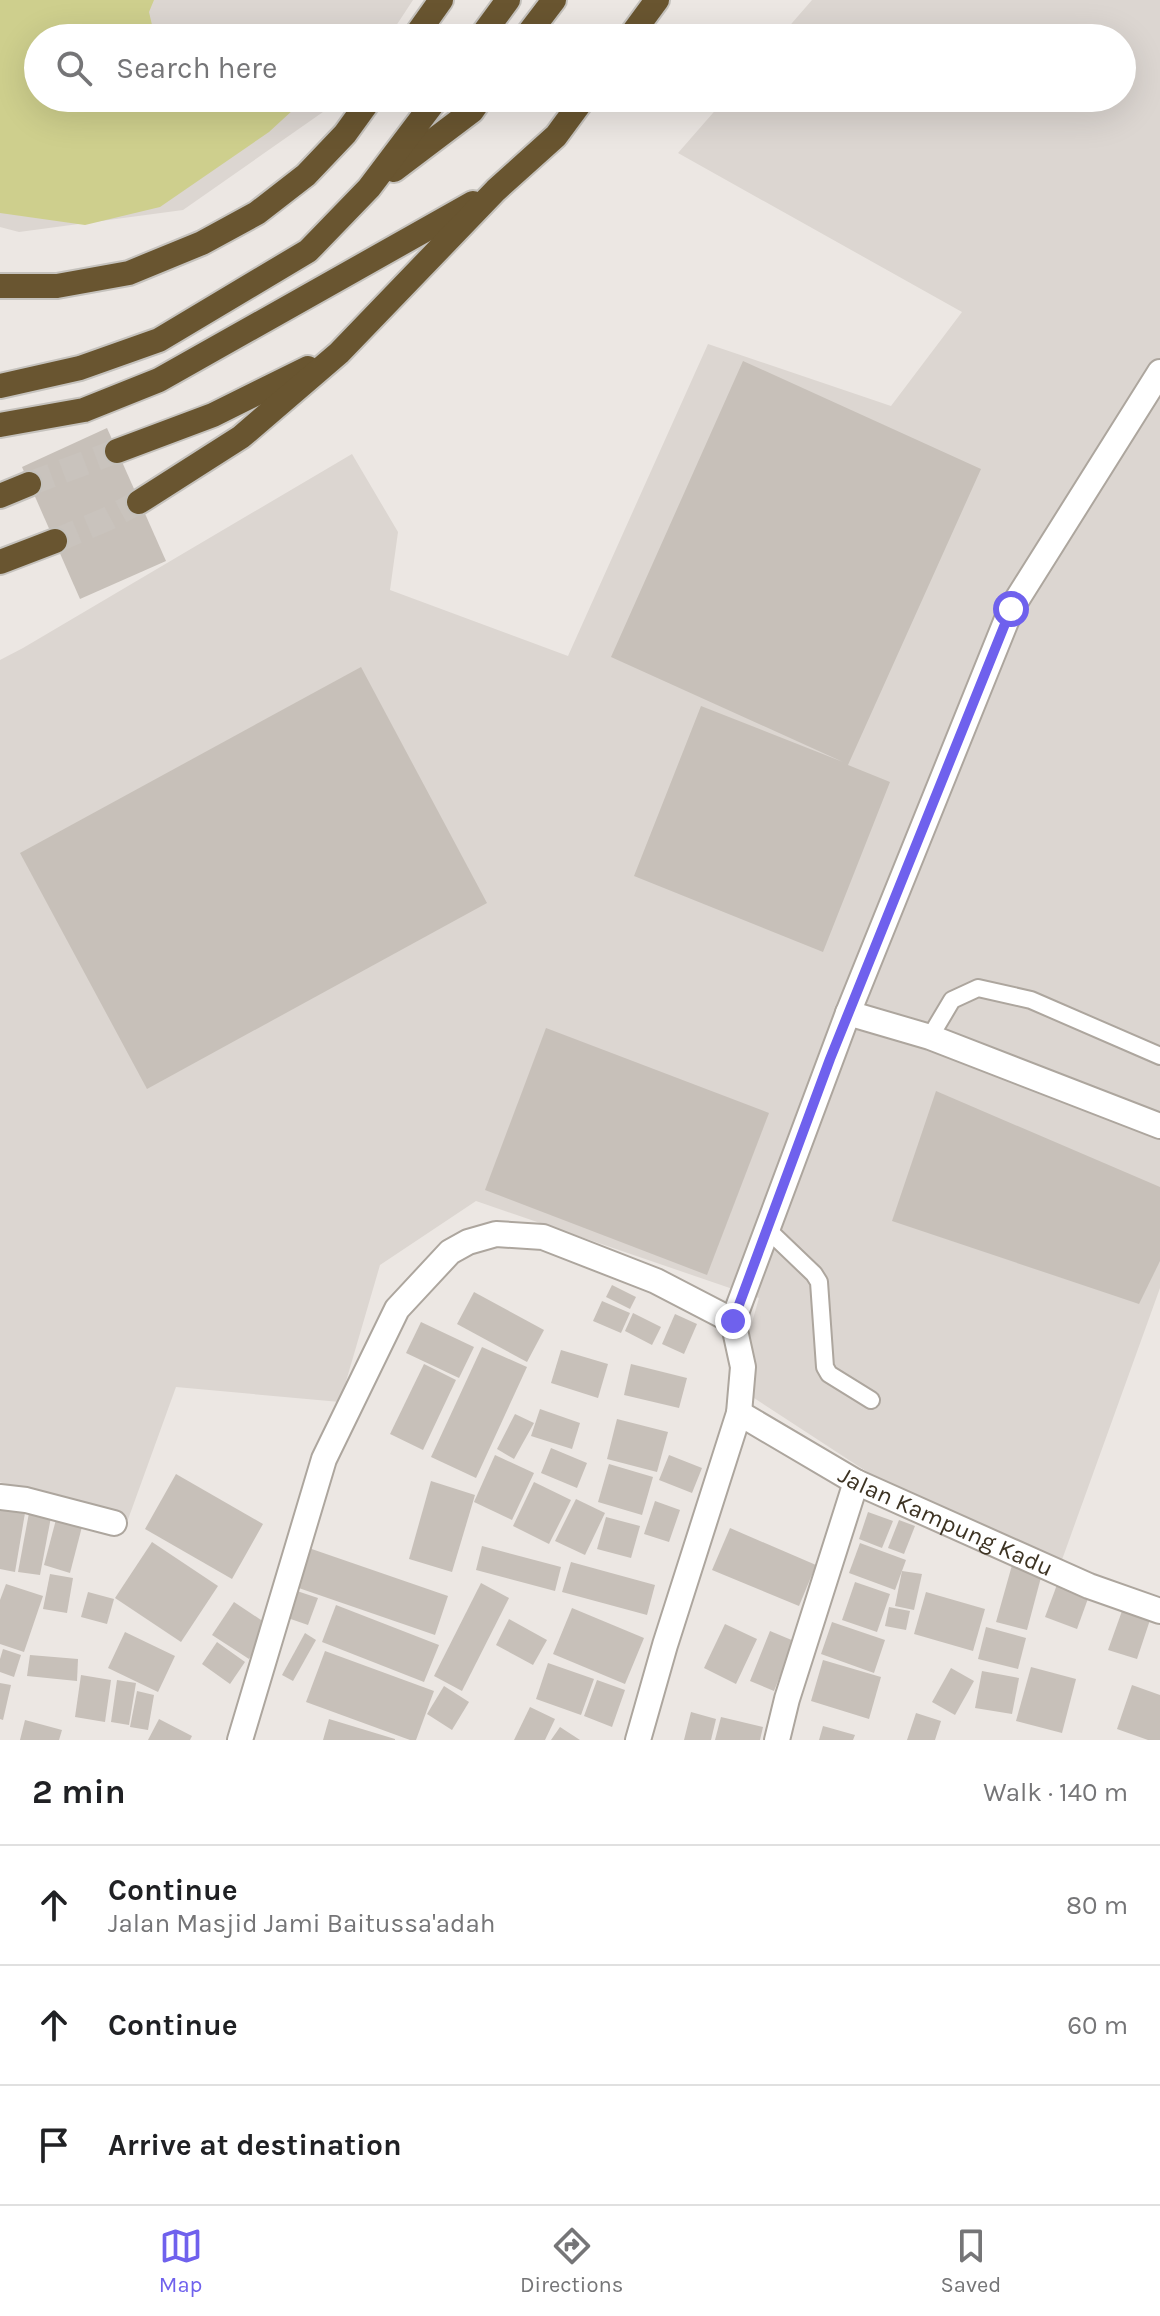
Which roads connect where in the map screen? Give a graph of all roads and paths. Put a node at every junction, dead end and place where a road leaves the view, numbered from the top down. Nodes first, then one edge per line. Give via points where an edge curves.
1 (441, 0) edge
2 (508, 0) edge
3 (554, 0) edge
4 (657, 0) edge
5 (424, 24) edge
6 (490, 24) edge
7 (536, 24) edge
8 (639, 24) edge
9 (361, 112) edge
10 (426, 112) edge
11 (471, 112) edge
12 (574, 112) edge
13 (369, 188) junction
14 (496, 190) junction
15 (0, 286) edge
16 (339, 353) junction
17 (1160, 372) edge
18 (0, 386) edge
19 (0, 425) edge
20 (117, 451) tunnel mouth
21 (29, 484) tunnel mouth
22 (0, 496) edge
23 (139, 502) tunnel mouth
24 (55, 541) tunnel mouth
25 (0, 562) edge
26 (848, 1013) junction
27 (930, 1037) junction
28 (1160, 1056) edge
29 (1160, 1126) edge
30 (767, 1229) junction
31 (733, 1321) junction
32 (871, 1400) dead end
33 (739, 1413) junction
34 (856, 1482) junction
35 (0, 1497) edge
36 (114, 1523) dead end
37 (1160, 1611) edge
38 (240, 1740) edge
39 (638, 1740) edge
40 (777, 1740) edge

1 - 5 highway
2 - 6 highway
3 - 7 highway
4 - 8 highway
9 - 15 highway via 306,175 257,213 202,243 129,273 57,286
10 - 13 highway
11 - 13 highway
12 - 14 highway via 556,136
13 - 18 highway via 308,251 159,340 80,368
14 - 16 highway
14 - 19 highway via 159,380 84,410
16 - 20 highway via 213,415
16 - 23 highway via 241,437
17 - 26 street via 1011,609
21 - 22 highway
24 - 25 highway
26 - 27 street
26 - 30 street
27 - 28 lane via 952,1000 978,988 1031,1000
27 - 29 street
30 - 31 street
30 - 32 lane via 819,1282 829,1374
31 - 33 street via 743,1367
31 - 38 street via 656,1281 543,1237 496,1234 450,1252 397,1309 324,1459
33 - 34 street, Jalan Kampung Kadu
33 - 39 street
34 - 37 street, Jalan Kampung Kadu via 1089,1586
34 - 40 street
35 - 36 street

